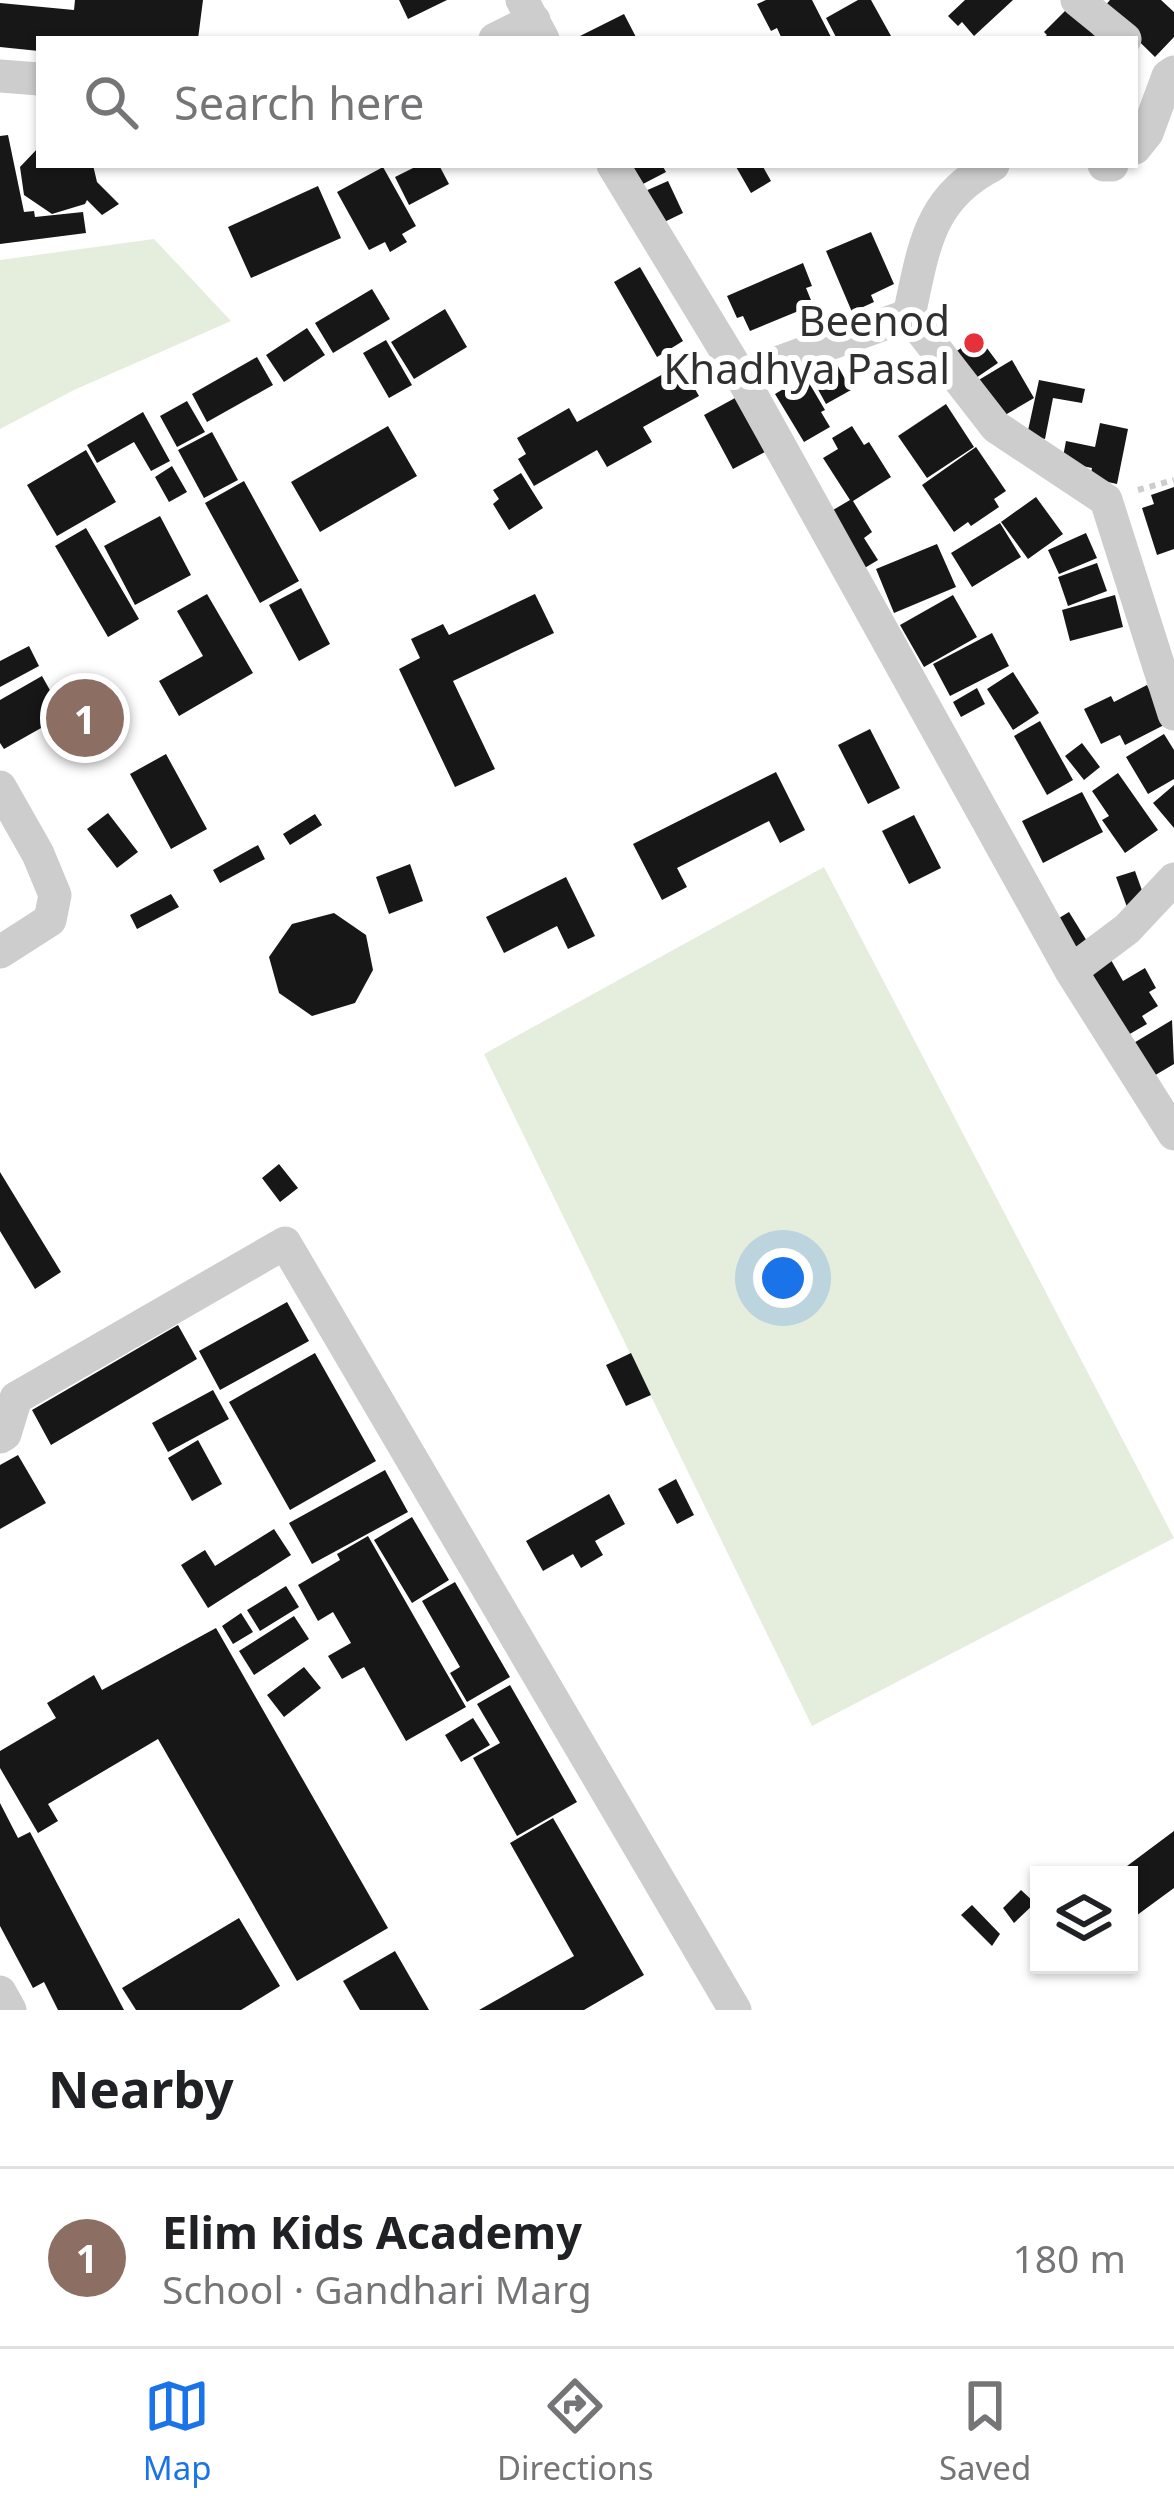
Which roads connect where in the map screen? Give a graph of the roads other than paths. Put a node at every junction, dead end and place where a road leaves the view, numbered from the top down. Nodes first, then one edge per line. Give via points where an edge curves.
1 (1077, 0) edge
2 (533, 20) edge
3 (501, 36) edge
4 (1121, 36) edge
5 (1138, 50) edge
6 (1171, 74) edge
7 (0, 76) edge
8 (36, 79) edge
9 (1138, 144) edge
10 (615, 168) edge
11 (987, 168) edge
12 (909, 315) junction
13 (741, 376) junction
14 (1174, 714) edge
15 (0, 787) edge
16 (1174, 879) edge
17 (0, 952) edge
18 (1071, 971) junction
19 (1174, 1134) edge
20 (0, 1437) edge
21 (0, 1992) edge
22 (10, 2010) edge
23 (735, 2010) edge

1 - 4 street
2 - 3 street
5 - 6 street
6 - 9 street
7 - 8 street
10 - 13 street
11 - 12 street via 941,205
12 - 13 street
12 - 14 street via 996,427 1106,500
13 - 18 street
15 - 17 street via 56,895 50,920
16 - 18 street
18 - 19 street
20 - 23 street via 16,1398 285,1244
21 - 22 street

